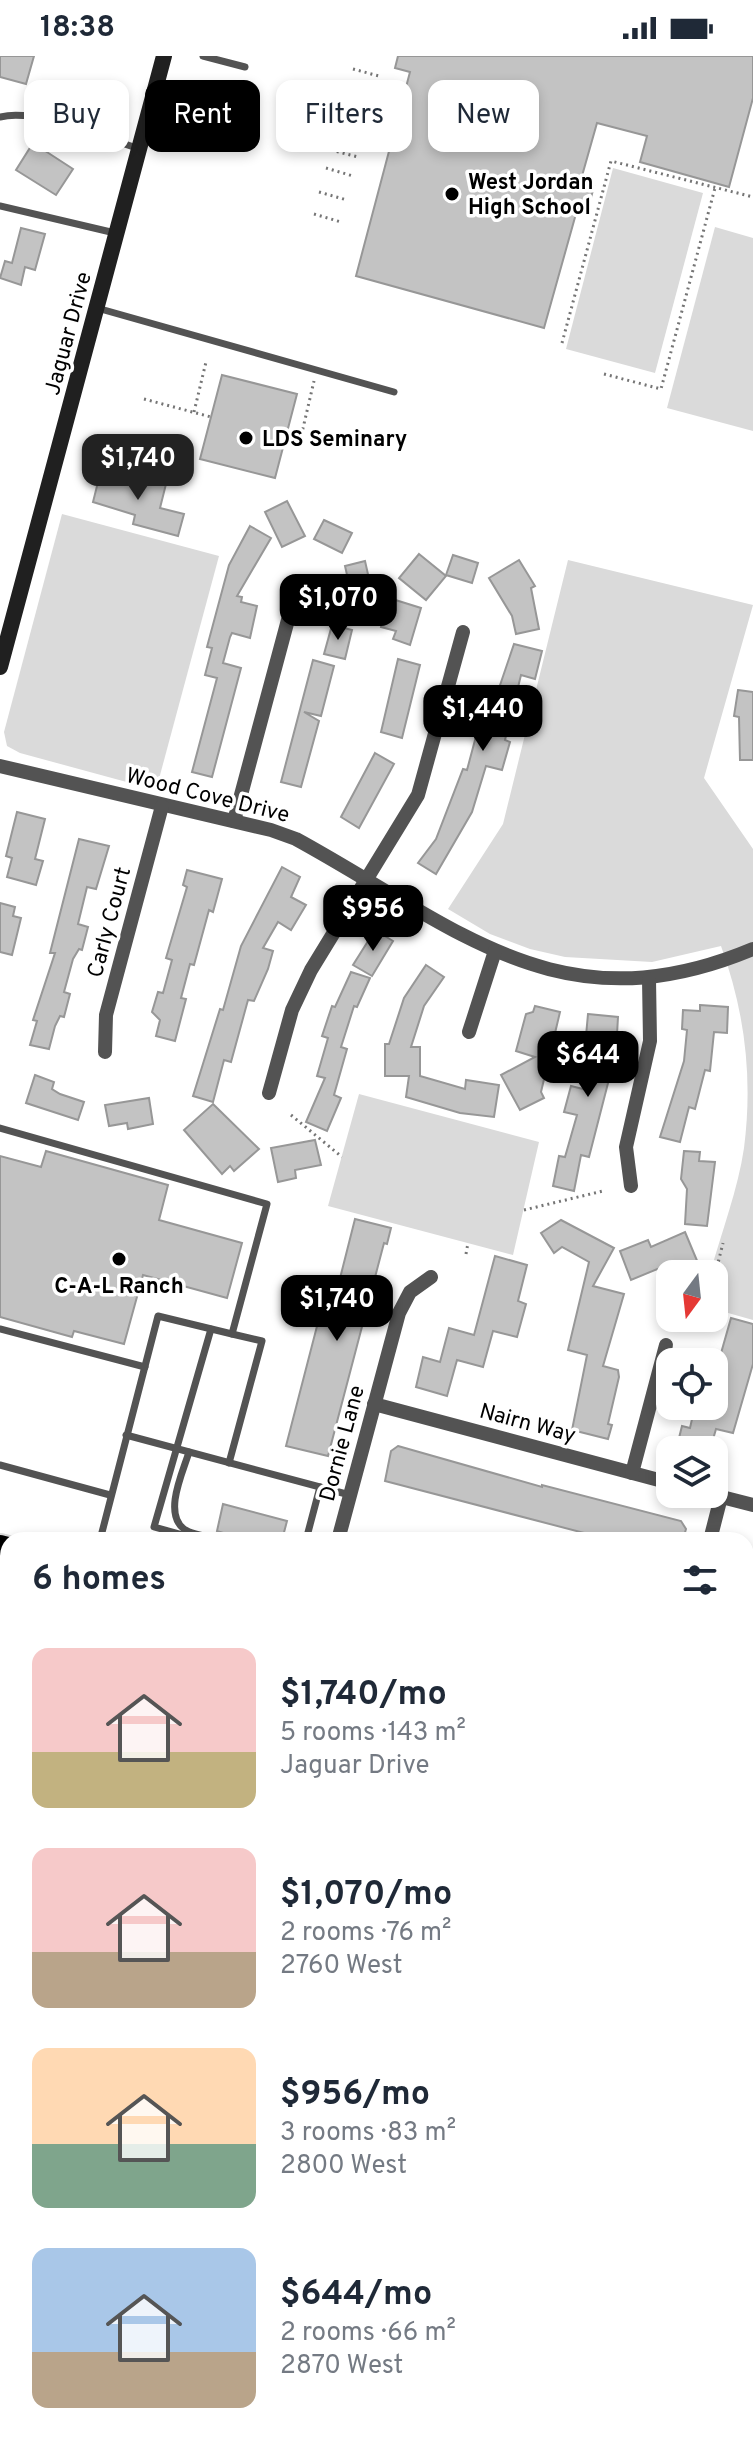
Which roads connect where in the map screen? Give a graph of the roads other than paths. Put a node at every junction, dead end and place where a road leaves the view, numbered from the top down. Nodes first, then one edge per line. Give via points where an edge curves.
1 (164, 56) edge
2 (203, 56) edge
3 (245, 67) dead end
4 (0, 117) edge
5 (139, 149) junction
6 (0, 206) edge
7 (117, 233) junction
8 (97, 308) junction
9 (394, 392) dead end
10 (296, 590) dead end
11 (463, 632) dead end
12 (0, 667) edge
13 (0, 766) edge
14 (162, 806) junction
15 (234, 821) junction
16 (367, 878) junction
17 (753, 949) edge
18 (495, 951) junction
19 (649, 979) junction
20 (469, 1032) dead end
21 (105, 1052) dead end
22 (269, 1093) dead end
23 (0, 1128) edge
24 (631, 1186) dead end
25 (431, 1277) dead end
26 (0, 1329) edge
27 (211, 1329) junction
28 (232, 1334) junction
29 (666, 1345) dead end
30 (145, 1367) junction
31 (374, 1404) junction
32 (126, 1435) junction
33 (175, 1448) junction
34 (189, 1452) junction
35 (229, 1463) junction
36 (0, 1465) edge
37 (632, 1473) junction
38 (656, 1479) edge
39 (320, 1487) junction
40 (110, 1495) junction
41 (350, 1495) junction
42 (728, 1498) edge
43 (753, 1505) edge
44 (714, 1508) edge
45 (102, 1532) edge
46 (172, 1532) edge
47 (194, 1532) edge
48 (308, 1532) edge
49 (340, 1532) edge
50 (711, 1532) edge

1 - 5 main road, Jaguar Drive
2 - 3 lane
4 - 5 lane via 43,119
5 - 7 main road, Jaguar Drive
6 - 7 lane
7 - 8 main road, Jaguar Drive
8 - 9 lane
8 - 12 main road, Jaguar Drive
10 - 15 street
11 - 16 street via 418,795
13 - 14 street, Wood Cove Drive
14 - 15 street, Wood Cove Drive
14 - 21 street, Carly Court via 106,1015
15 - 16 street, Wood Cove Drive via 296,839
16 - 18 street, Wood Cove Drive
16 - 22 street via 292,1010
17 - 19 street, Wood Cove Drive
18 - 19 street, Wood Cove Drive via 553,972
18 - 20 street
19 - 24 street via 650,1041 626,1147
23 - 28 lane via 267,1204
25 - 31 street, Dornie Lane via 410,1292 399,1313
26 - 30 lane
27 - 28 lane
27 - 30 lane via 158,1316
27 - 33 lane
28 - 35 lane via 262,1341
29 - 37 street
30 - 32 lane
31 - 37 street, Nairn Way
31 - 41 street, Dornie Lane
32 - 33 lane
32 - 40 lane
33 - 34 lane
33 - 46 lane via 154,1527
34 - 35 lane
34 - 47 lane via 175,1504 176,1519
35 - 39 lane
36 - 40 lane
37 - 38 street, Nairn Way
39 - 41 lane
39 - 48 lane
40 - 45 lane
41 - 49 street, Dornie Lane
42 - 43 street
44 - 50 street

